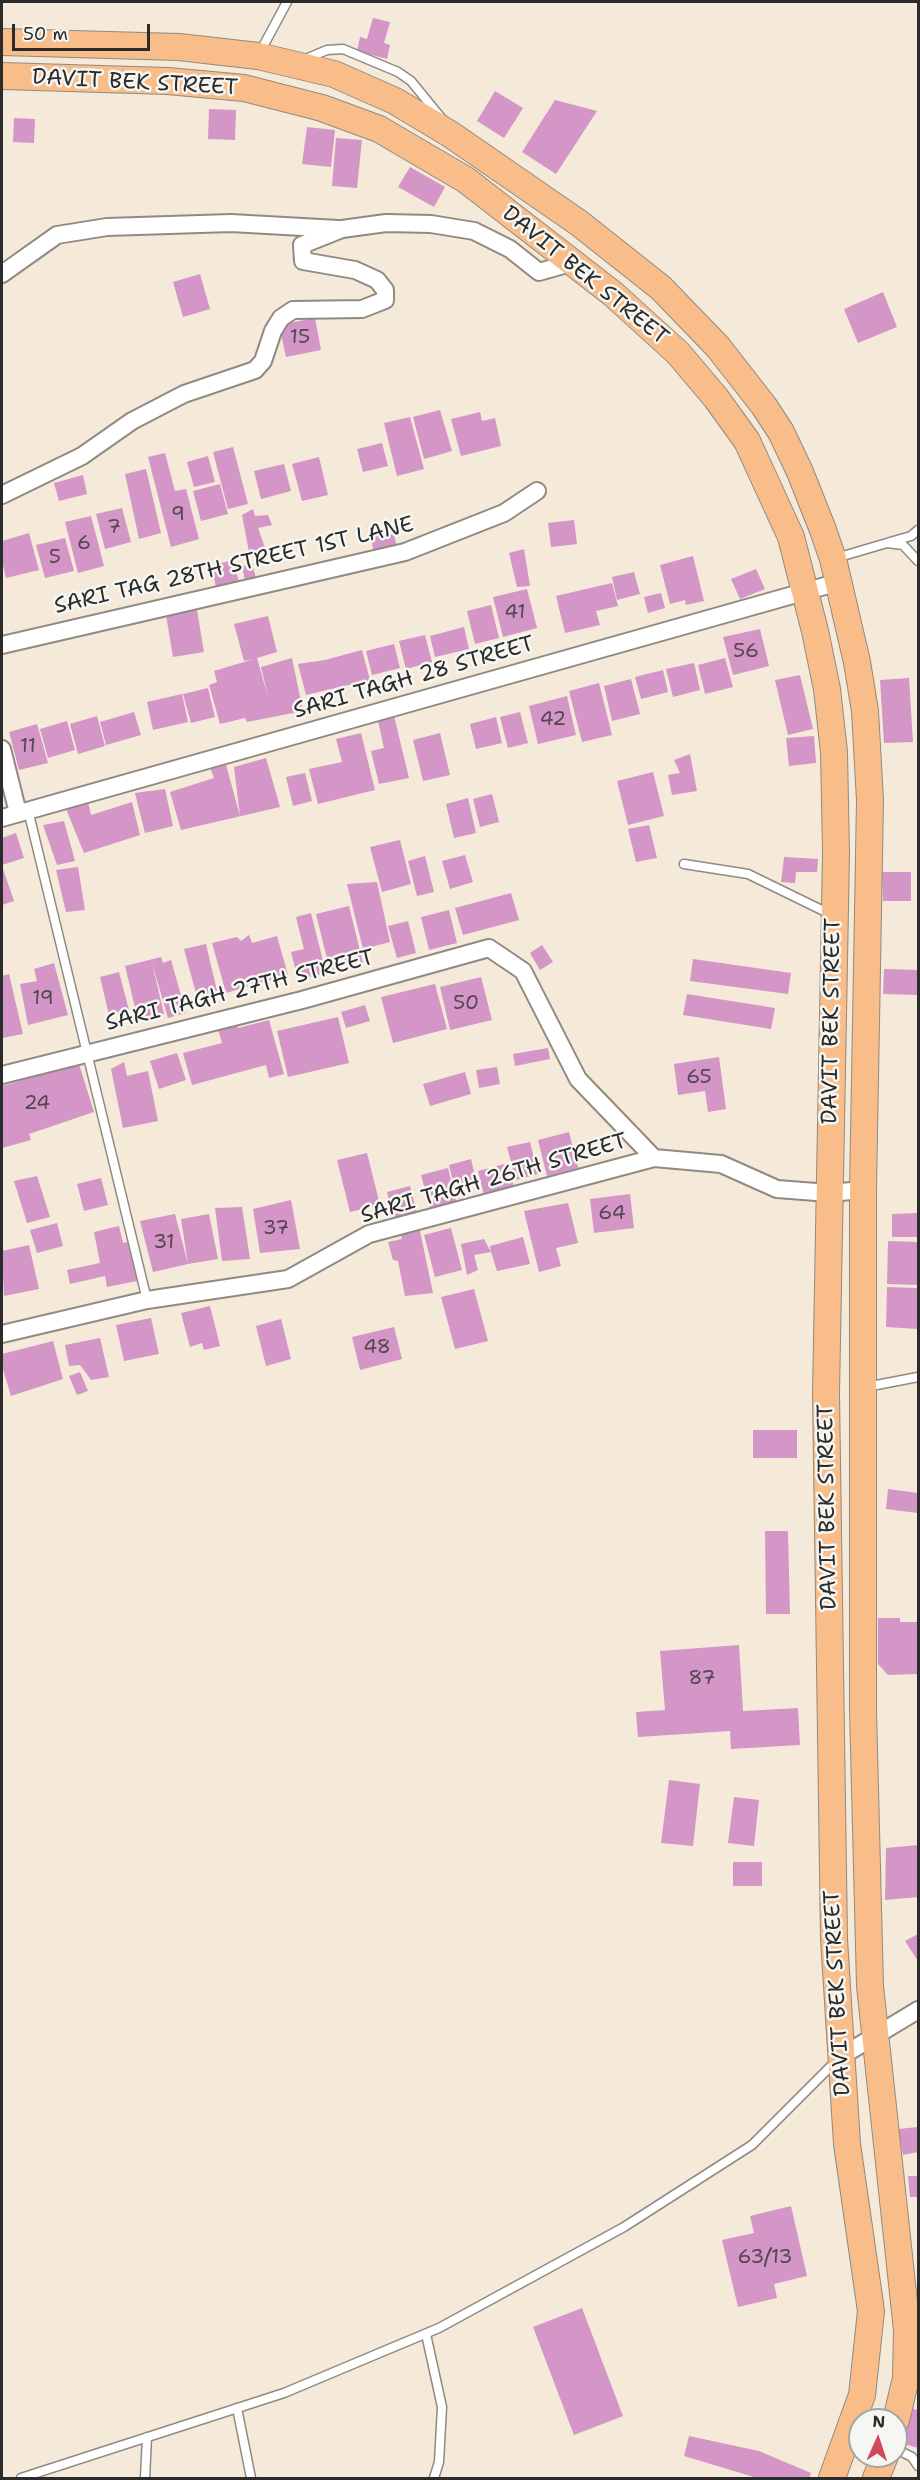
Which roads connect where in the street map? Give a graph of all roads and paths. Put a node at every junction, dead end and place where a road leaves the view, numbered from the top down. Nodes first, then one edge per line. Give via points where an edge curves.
1 (288, 2) edge
2 (2, 42) edge
3 (258, 56) junction
4 (2, 76) edge
5 (342, 229) junction
6 (574, 262) junction
7 (2, 274) edge
8 (537, 491) dead end
9 (2, 495) edge
10 (918, 530) edge
11 (887, 543) junction
12 (918, 561) edge
13 (836, 571) junction
14 (806, 591) junction
15 (2, 645) edge
16 (2, 750) edge
17 (16, 814) edge
18 (684, 864) dead end
19 (835, 916) junction
20 (88, 1053) junction
21 (2, 1075) edge
22 (654, 1158) junction
23 (863, 1190) junction
24 (829, 1193) junction
25 (147, 1300) junction
26 (2, 1334) edge
27 (918, 1377) edge
28 (862, 1388) junction
29 (918, 2010) edge
30 (875, 2034) junction
31 (840, 2057) junction
32 (426, 2334) junction
33 (237, 2408) junction
34 (899, 2408) edge
35 (147, 2437) junction
36 (908, 2455) edge
37 (918, 2466) edge
38 (21, 2478) edge
39 (145, 2478) edge
40 (251, 2478) edge
41 (434, 2478) edge
42 (832, 2478) edge

1 - 3 lane
2 - 3 main road, DAVIT BEK STREET via 179,47
3 - 13 main road, DAVIT BEK STREET via 296,63 367,87 395,101 454,137 637,267 718,347 781,432
4 - 6 main road, DAVIT BEK STREET via 156,80 244,88 322,108 379,129 466,180
5 - 6 street via 386,223 431,224 474,231 510,249 539,272
5 - 7 street via 231,223 107,227 57,235
5 - 9 street via 302,245 303,261 355,270 377,280 385,290 385,300 362,309 293,310 281,318 263,362 255,370 184,394 132,421 82,456
6 - 14 main road, DAVIT BEK STREET via 678,353 747,441 790,537
8 - 15 street, SARI TAG 28TH STREET 1ST LANE via 504,513 405,552
10 - 11 lane
11 - 12 lane via 903,545
11 - 13 lane
13 - 14 street, SARI TAGH 28 STREET
13 - 23 main road, DAVIT BEK STREET via 865,711 869,788
14 - 17 street, SARI TAGH 28 STREET
14 - 19 main road, DAVIT BEK STREET via 827,689 834,752
16 - 17 street
17 - 20 lane
18 - 19 lane via 748,874
19 - 24 main road, DAVIT BEK STREET
20 - 21 street, SARI TAGH 27TH STREET
20 - 22 street, SARI TAGH 27TH STREET via 489,948 523,971 578,1079
20 - 25 lane
22 - 24 street, SARI TAGH 26TH STREET via 721,1164 777,1189
22 - 25 street, SARI TAGH 26TH STREET via 369,1234 288,1279
23 - 24 street, SARI TAGH 26TH STREET
23 - 28 main road, DAVIT BEK STREET
24 - 31 main road, DAVIT BEK STREET via 826,1394 834,1927
25 - 26 street, SARI TAGH 26TH STREET
27 - 28 lane
28 - 30 main road, DAVIT BEK STREET via 863,1722 870,1986
29 - 30 street
30 - 31 street
30 - 34 main road, DAVIT BEK STREET via 907,2330 907,2368
31 - 32 lane via 752,2145 624,2227
31 - 42 main road, DAVIT BEK STREET via 870,2320 862,2395
32 - 33 lane via 284,2393
32 - 41 lane via 442,2407 439,2462
33 - 35 lane
33 - 40 lane
35 - 38 lane
35 - 39 lane
36 - 37 lane

